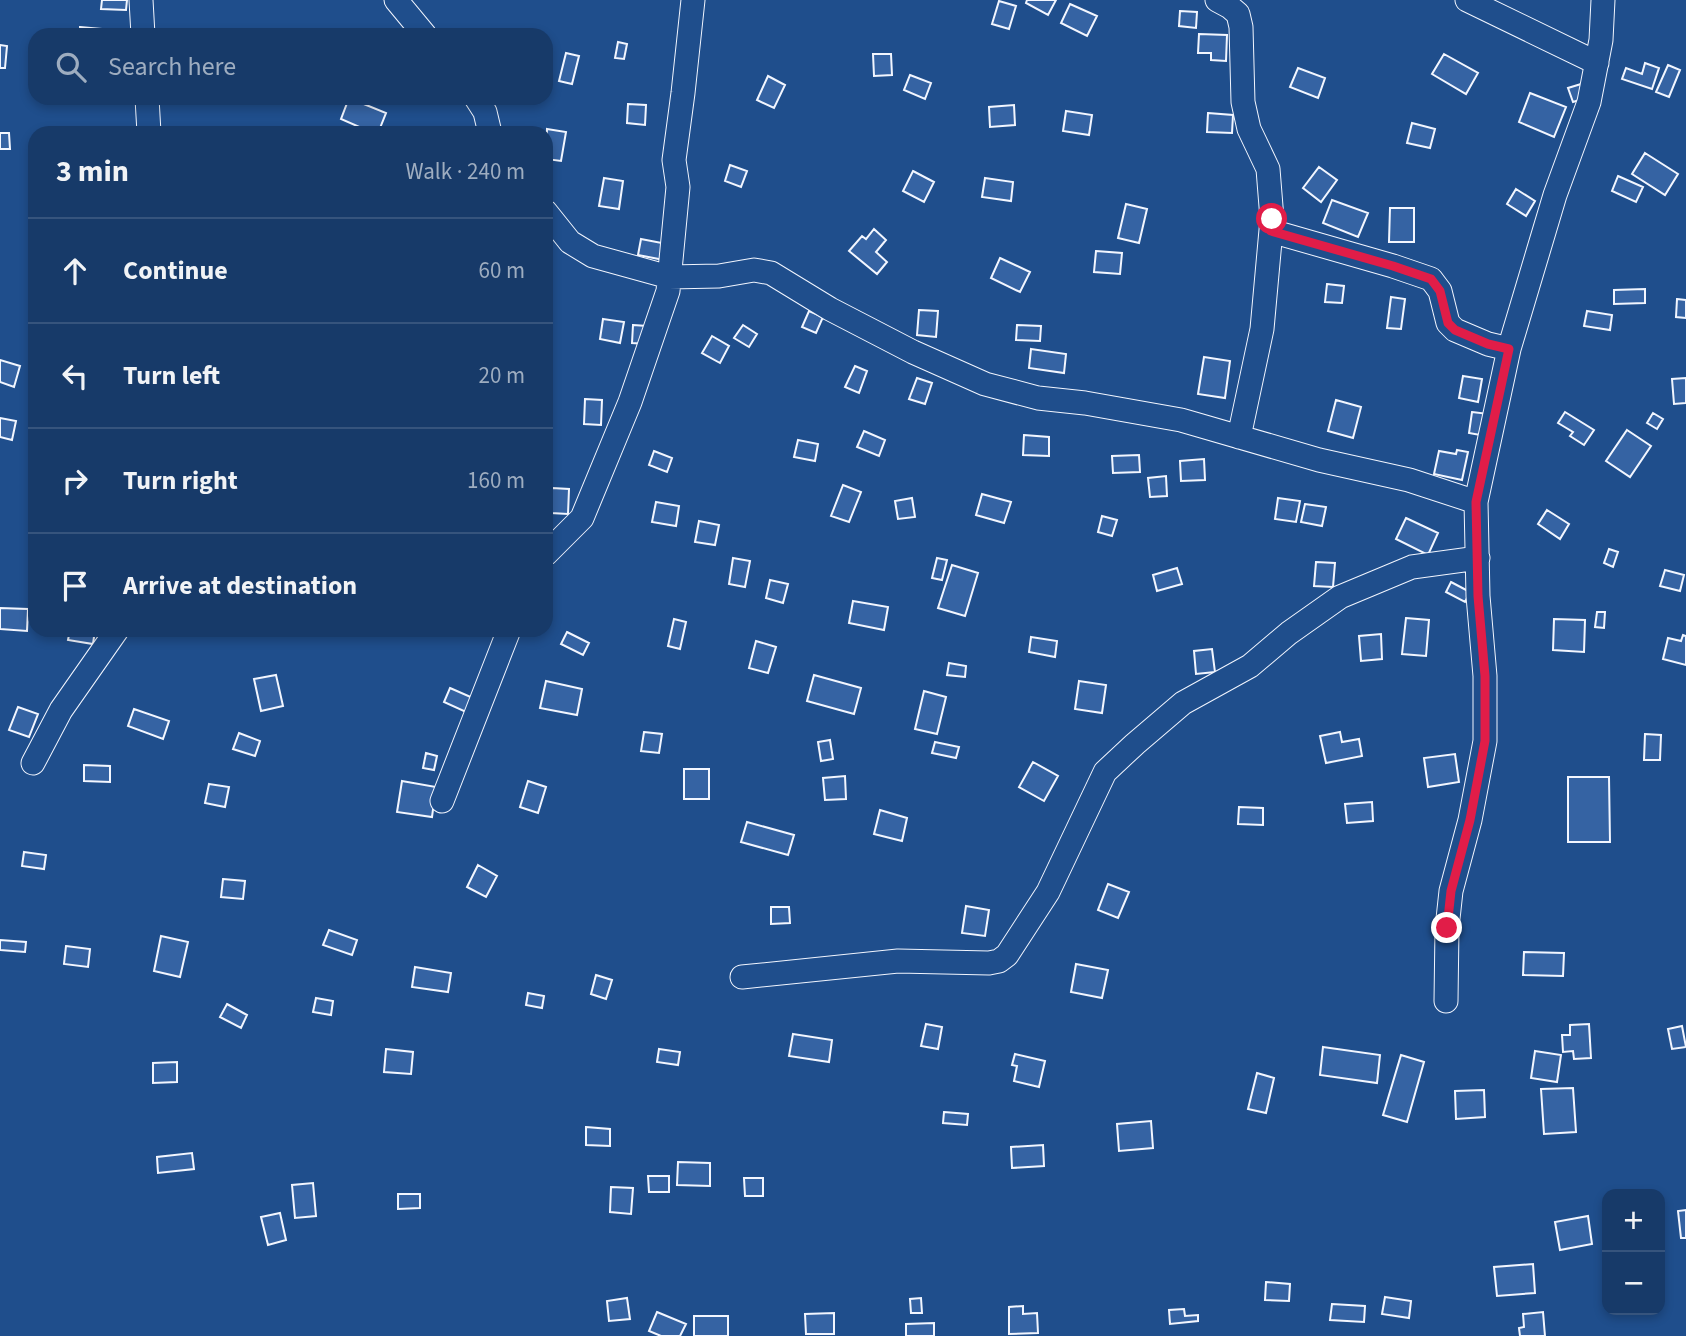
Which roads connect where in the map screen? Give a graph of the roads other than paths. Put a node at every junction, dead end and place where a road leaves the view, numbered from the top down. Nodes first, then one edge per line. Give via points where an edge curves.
1 (141, 0) edge
2 (396, 0) edge
3 (693, 0) edge
4 (1217, 0) edge
5 (1466, 0) edge
6 (1603, 0) edge
7 (143, 28) edge
8 (419, 28) edge
9 (1597, 63) junction
10 (147, 105) edge
11 (480, 105) edge
12 (149, 126) edge
13 (488, 126) edge
14 (553, 221) edge
15 (1271, 231) junction
16 (669, 277) junction
17 (1509, 349) junction
18 (1239, 437) junction
19 (1476, 502) junction
20 (553, 547) edge
21 (1478, 558) junction
22 (112, 637) edge
23 (506, 637) edge
24 (33, 763) dead end
25 (442, 801) dead end
26 (742, 977) dead end
27 (1446, 1001) dead end

1 - 7 street
2 - 8 street
3 - 16 street via 674,160 678,187
4 - 15 street via 1238,14 1243,102 1249,129 1268,169
5 - 9 street
6 - 9 street
9 - 17 street via 1589,102 1555,195
10 - 12 street
11 - 13 street
14 - 16 street via 570,242 593,256
15 - 17 street via 1431,279 1455,330
15 - 18 street via 1262,329
16 - 18 street via 754,270 771,273 830,309 985,384 1038,398 1181,420
16 - 20 street via 668,292 630,402 582,518
17 - 19 street
18 - 19 street
19 - 21 street
21 - 26 street via 1412,567 1340,597 1250,666 1173,711 1105,772 1048,892 999,961 898,961
21 - 27 street via 1485,741 1451,891
22 - 24 street via 61,710
23 - 25 street

